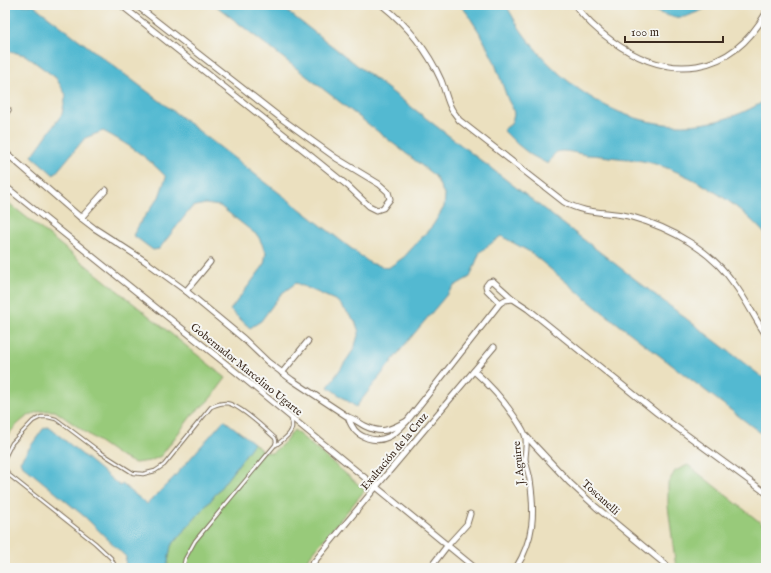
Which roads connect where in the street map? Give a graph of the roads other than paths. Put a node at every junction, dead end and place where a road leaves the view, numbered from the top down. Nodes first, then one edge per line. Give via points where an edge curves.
1 (121, 5) edge
2 (136, 5) edge
3 (382, 5) edge
4 (575, 5) edge
5 (766, 13) edge
6 (156, 21) junction
7 (150, 28) junction
8 (274, 112) junction
9 (267, 121) junction
10 (5, 152) edge
11 (5, 186) edge
12 (106, 190) dead end
13 (81, 218) junction
14 (210, 262) dead end
15 (186, 291) junction
16 (513, 299) junction
17 (500, 303) junction
18 (766, 335) edge
19 (308, 341) dead end
20 (494, 347) dead end
21 (474, 372) junction
22 (282, 373) junction
23 (290, 417) junction
24 (348, 417) junction
25 (407, 421) junction
26 (526, 436) junction
27 (275, 445) junction
28 (5, 457) edge
29 (5, 468) edge
30 (376, 487) junction
31 (766, 493) edge
32 (470, 514) dead end
33 (447, 546) junction
34 (115, 568) edge
35 (183, 568) edge
36 (309, 568) edge
37 (430, 568) edge
38 (475, 568) edge
39 (516, 568) edge
40 (666, 568) edge

1 - 7 street
2 - 6 street
3 - 18 street via 397,17 422,48 435,68 451,109 459,120 572,207 647,222 694,246 730,278
4 - 5 street via 596,29 617,44 639,57 671,67 697,66 723,58 751,36
6 - 7 street
6 - 8 street
7 - 9 street
8 - 9 street
8 - 9 street via 336,158 379,184 388,192 390,199 383,208 376,210 369,206
10 - 13 street
11 - 23 street, Gobernador Marcelino Ugarte
12 - 13 street
13 - 15 street
14 - 15 street
15 - 22 street
16 - 17 street
16 - 17 street via 493,281 489,282 487,290
16 - 31 street via 657,413
17 - 25 street
19 - 22 street
20 - 21 street, Exaltación de la Cruz
21 - 26 street, J. Aguirre via 509,408
21 - 30 street, Exaltación de la Cruz
22 - 24 street
23 - 27 lane via 292,429
23 - 30 street, Gobernador Marcelino Ugarte
24 - 25 street via 378,430 389,430
24 - 25 street via 352,427 360,435 378,440 387,438
26 - 39 street, J. Aguirre via 533,520 528,541
26 - 40 street, Toscanelli via 580,492 666,565
27 - 28 lane via 276,441 272,435 235,406 227,403 211,407 164,465 143,474 133,473 56,419 48,417 33,421 12,443
27 - 35 lane via 195,541
29 - 34 lane via 9,475 95,543 111,558
30 - 33 street, Gobernador Marcelino Ugarte
30 - 36 street, Exaltación de la Cruz
32 - 33 street via 467,524
33 - 37 street
33 - 38 street, Gobernador Marcelino Ugarte

